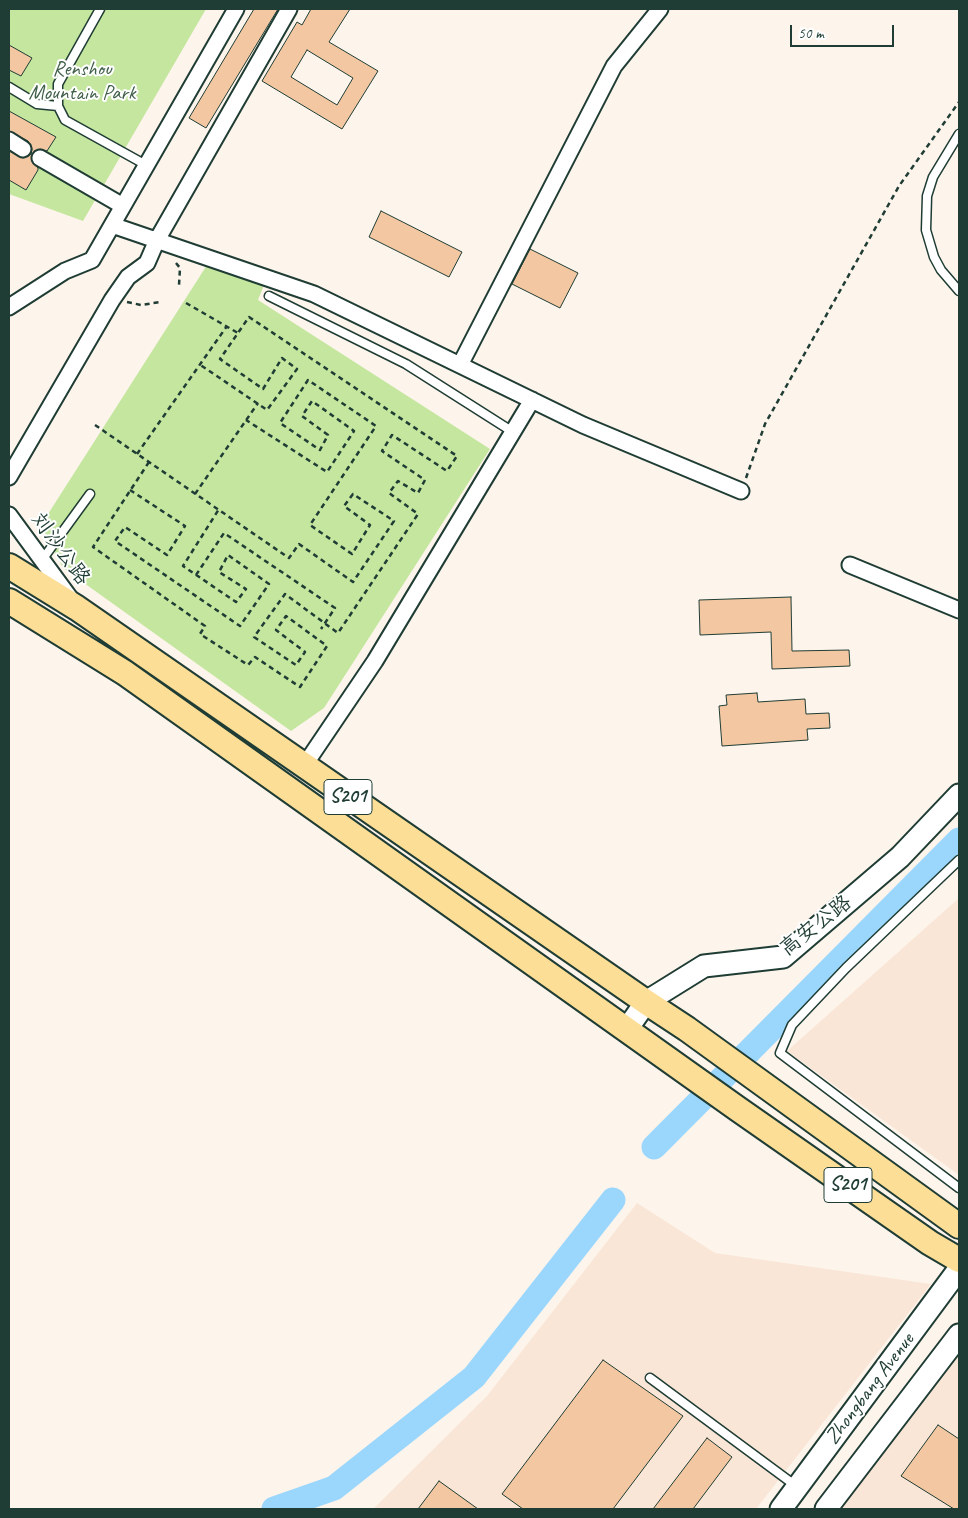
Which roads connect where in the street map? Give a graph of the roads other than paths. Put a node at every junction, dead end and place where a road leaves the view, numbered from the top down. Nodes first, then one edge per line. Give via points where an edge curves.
1 (100, 9) edge
2 (236, 9) edge
3 (290, 9) edge
4 (660, 9) edge
5 (9, 87) edge
6 (58, 106) junction
7 (959, 134) edge
8 (9, 140) edge
9 (23, 149) dead end
10 (40, 158) dead end
11 (146, 165) junction
12 (123, 206) junction
13 (112, 225) junction
14 (157, 240) junction
15 (959, 291) edge
16 (268, 296) dead end
17 (9, 307) edge
18 (460, 365) junction
19 (532, 400) junction
20 (513, 432) junction
21 (9, 477) edge
22 (741, 491) road end
23 (90, 494) dead end
24 (9, 515) edge
25 (42, 560) junction
26 (850, 565) dead end
27 (9, 566) edge
28 (9, 601) edge
29 (77, 608) junction
30 (959, 610) edge
31 (304, 766) junction
32 (959, 795) edge
33 (959, 860) edge
34 (646, 1002) junction
35 (627, 1029) junction
36 (959, 1188) edge
37 (959, 1226) edge
38 (959, 1260) edge
39 (959, 1269) edge
40 (959, 1334) edge
41 (650, 1378) dead end
42 (798, 1487) junction
43 (782, 1509) edge
44 (826, 1509) edge

1 - 6 lane via 58,84
2 - 11 street
3 - 14 street
4 - 18 street via 614,66
5 - 6 lane via 37,104
6 - 11 lane via 65,120
7 - 15 lane via 933,177 927,196 926,230 941,270
8 - 9 street
10 - 12 street
11 - 12 street
12 - 13 street
13 - 14 street
13 - 17 street via 92,260 65,271
14 - 18 street via 314,294
14 - 21 street via 147,263 128,277 112,300
16 - 20 lane via 406,364
18 - 19 street
19 - 20 street
19 - 22 street via 583,425
20 - 31 street via 375,661
23 - 25 lane
24 - 25 street, 刘沙公路 / S201
25 - 29 street, 刘沙公路 / S201
26 - 30 street
27 - 29 main road, S201
28 - 35 main road, S201 via 125,673
29 - 31 main road, S201
31 - 34 main road, S201
32 - 34 main road, 高安公路 via 900,857 782,957 704,966
33 - 36 lane via 846,968 792,1025 780,1053
34 - 35 main road, 高安公路
34 - 37 main road, S201 via 764,1082
35 - 38 main road, S201 via 930,1243
39 - 42 main road, Zhongbang Avenue
40 - 44 main road, Zhongbang Avenue
41 - 42 lane
42 - 43 main road, Zhongbang Avenue

